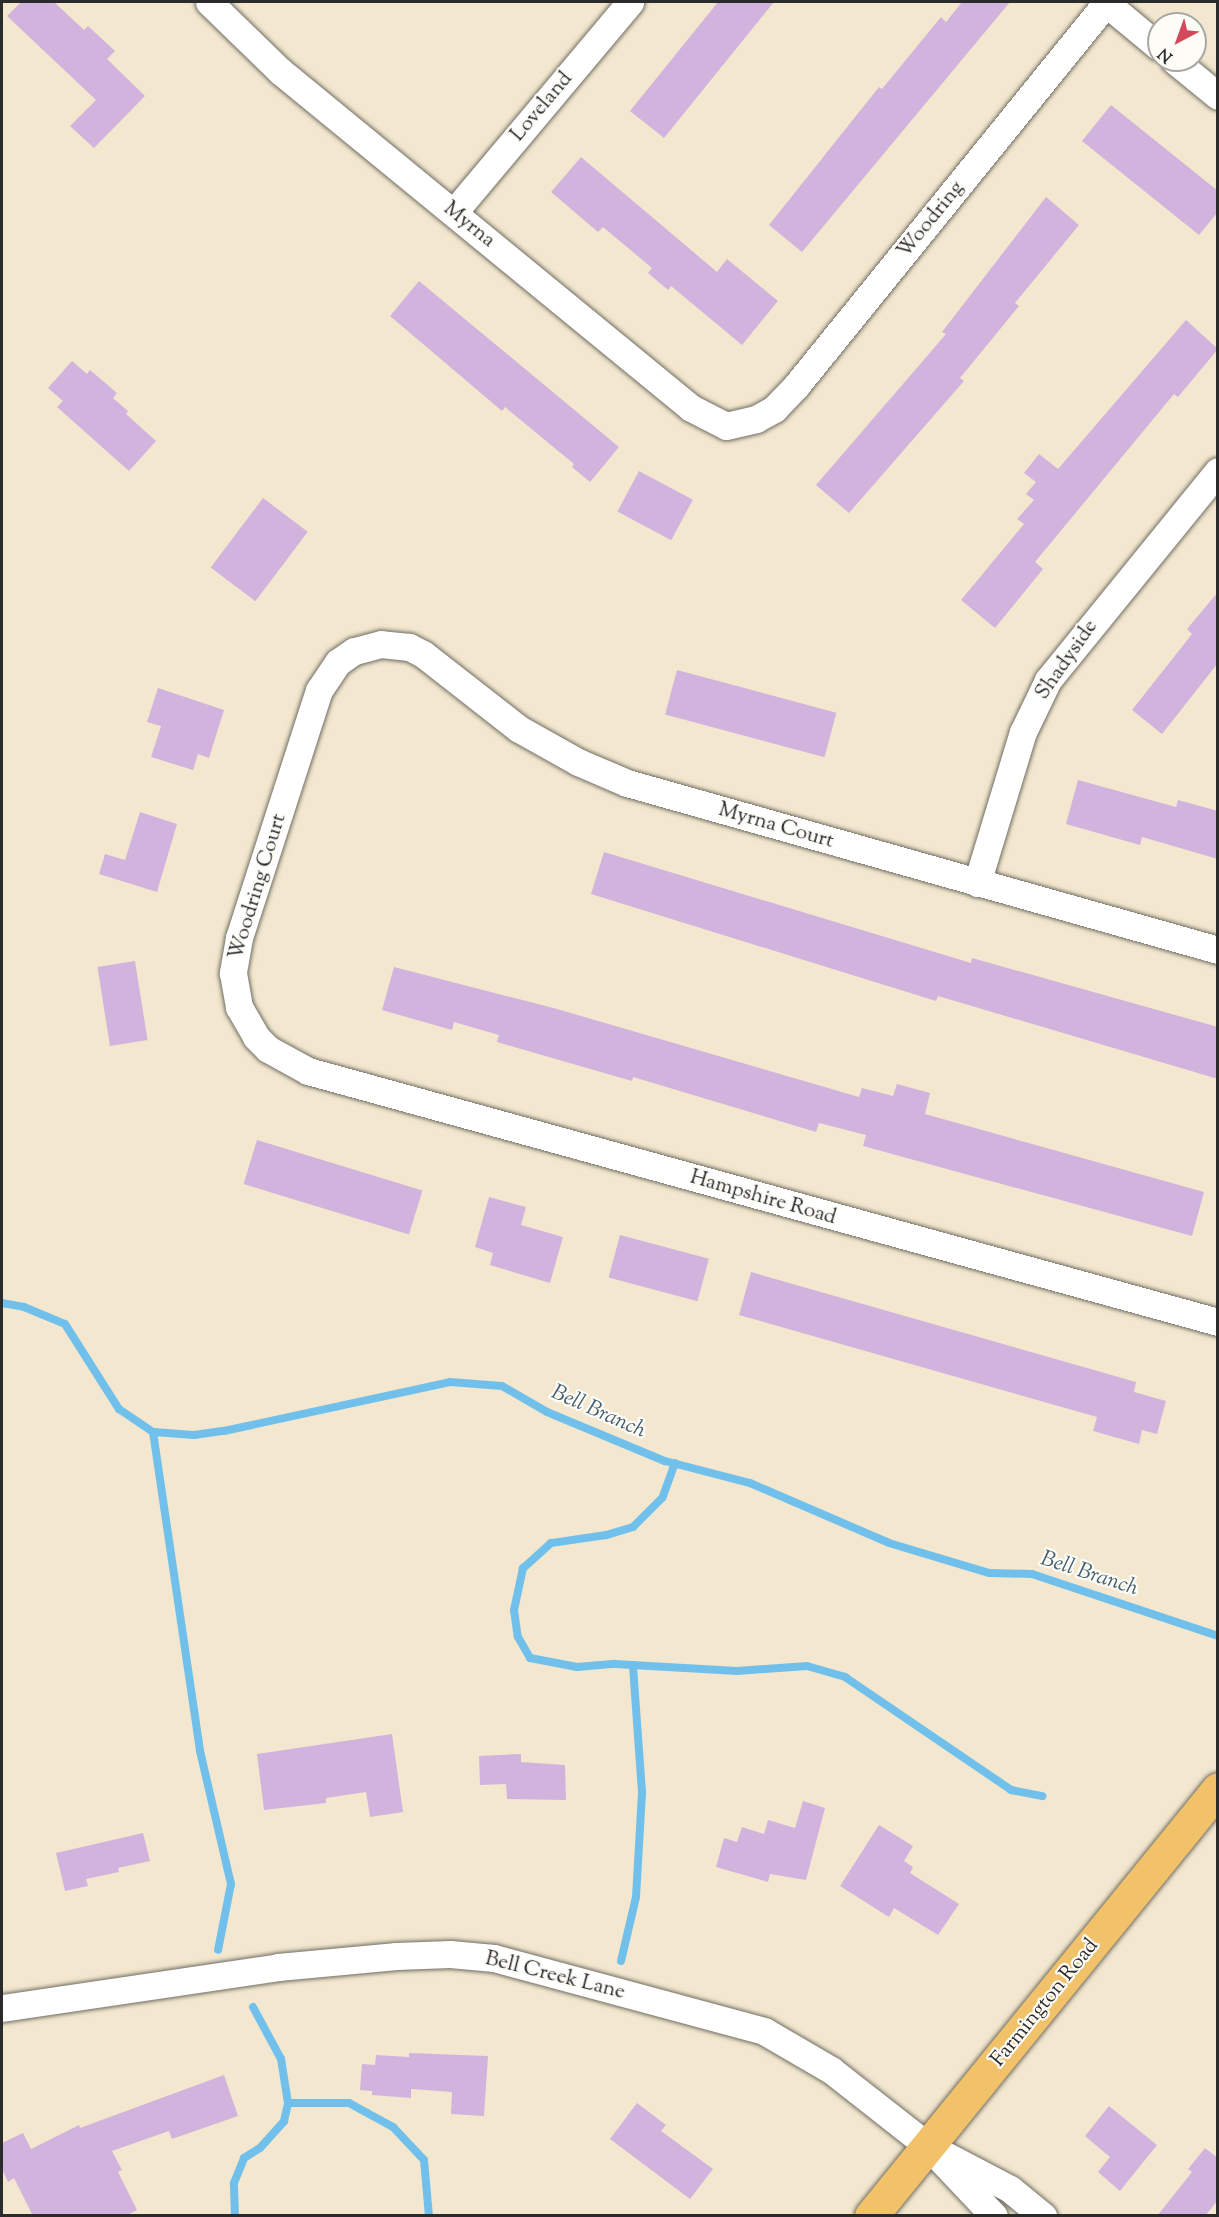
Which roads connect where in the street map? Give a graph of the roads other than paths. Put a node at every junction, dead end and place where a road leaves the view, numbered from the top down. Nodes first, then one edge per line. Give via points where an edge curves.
1 (209, 2) edge
2 (630, 2) edge
3 (1106, 2) edge
4 (1147, 37) edge
5 (1189, 72) edge
6 (1218, 96) edge
7 (454, 212) junction
8 (743, 424) joint
9 (1218, 471) edge
10 (365, 647) joint
11 (977, 883) junction
12 (1218, 950) edge
13 (389, 1094) joint
14 (1218, 1322) edge
15 (1218, 1789) edge
16 (2, 2008) edge
17 (928, 2146) junction
18 (1010, 2189) junction
19 (987, 2213) edge
20 (871, 2216) edge
21 (1043, 2216) edge

1 - 7 street, Myrna via 280,71
2 - 7 street, Loveland
3 - 4 street
3 - 8 street, Woodring via 796,386 774,409
5 - 6 street
7 - 8 street, Myrna via 690,408 713,423
9 - 11 street, Shadyside via 1048,680 1023,732
10 - 11 street, Myrna Court via 396,644 423,654 519,729 578,762 627,783
10 - 13 street, Woodring Court via 338,662 319,690 238,938 233,973 239,1007 268,1049 308,1071
11 - 12 street, Myrna Court
13 - 14 street, Hampshire Road
15 - 17 main road, Farmington Road
16 - 17 street, Bell Creek Lane via 278,1967 396,1956 450,1954 494,1958 764,2031 831,2070
17 - 18 street
17 - 19 street
17 - 20 main road, Farmington Road
18 - 19 street
18 - 21 street

